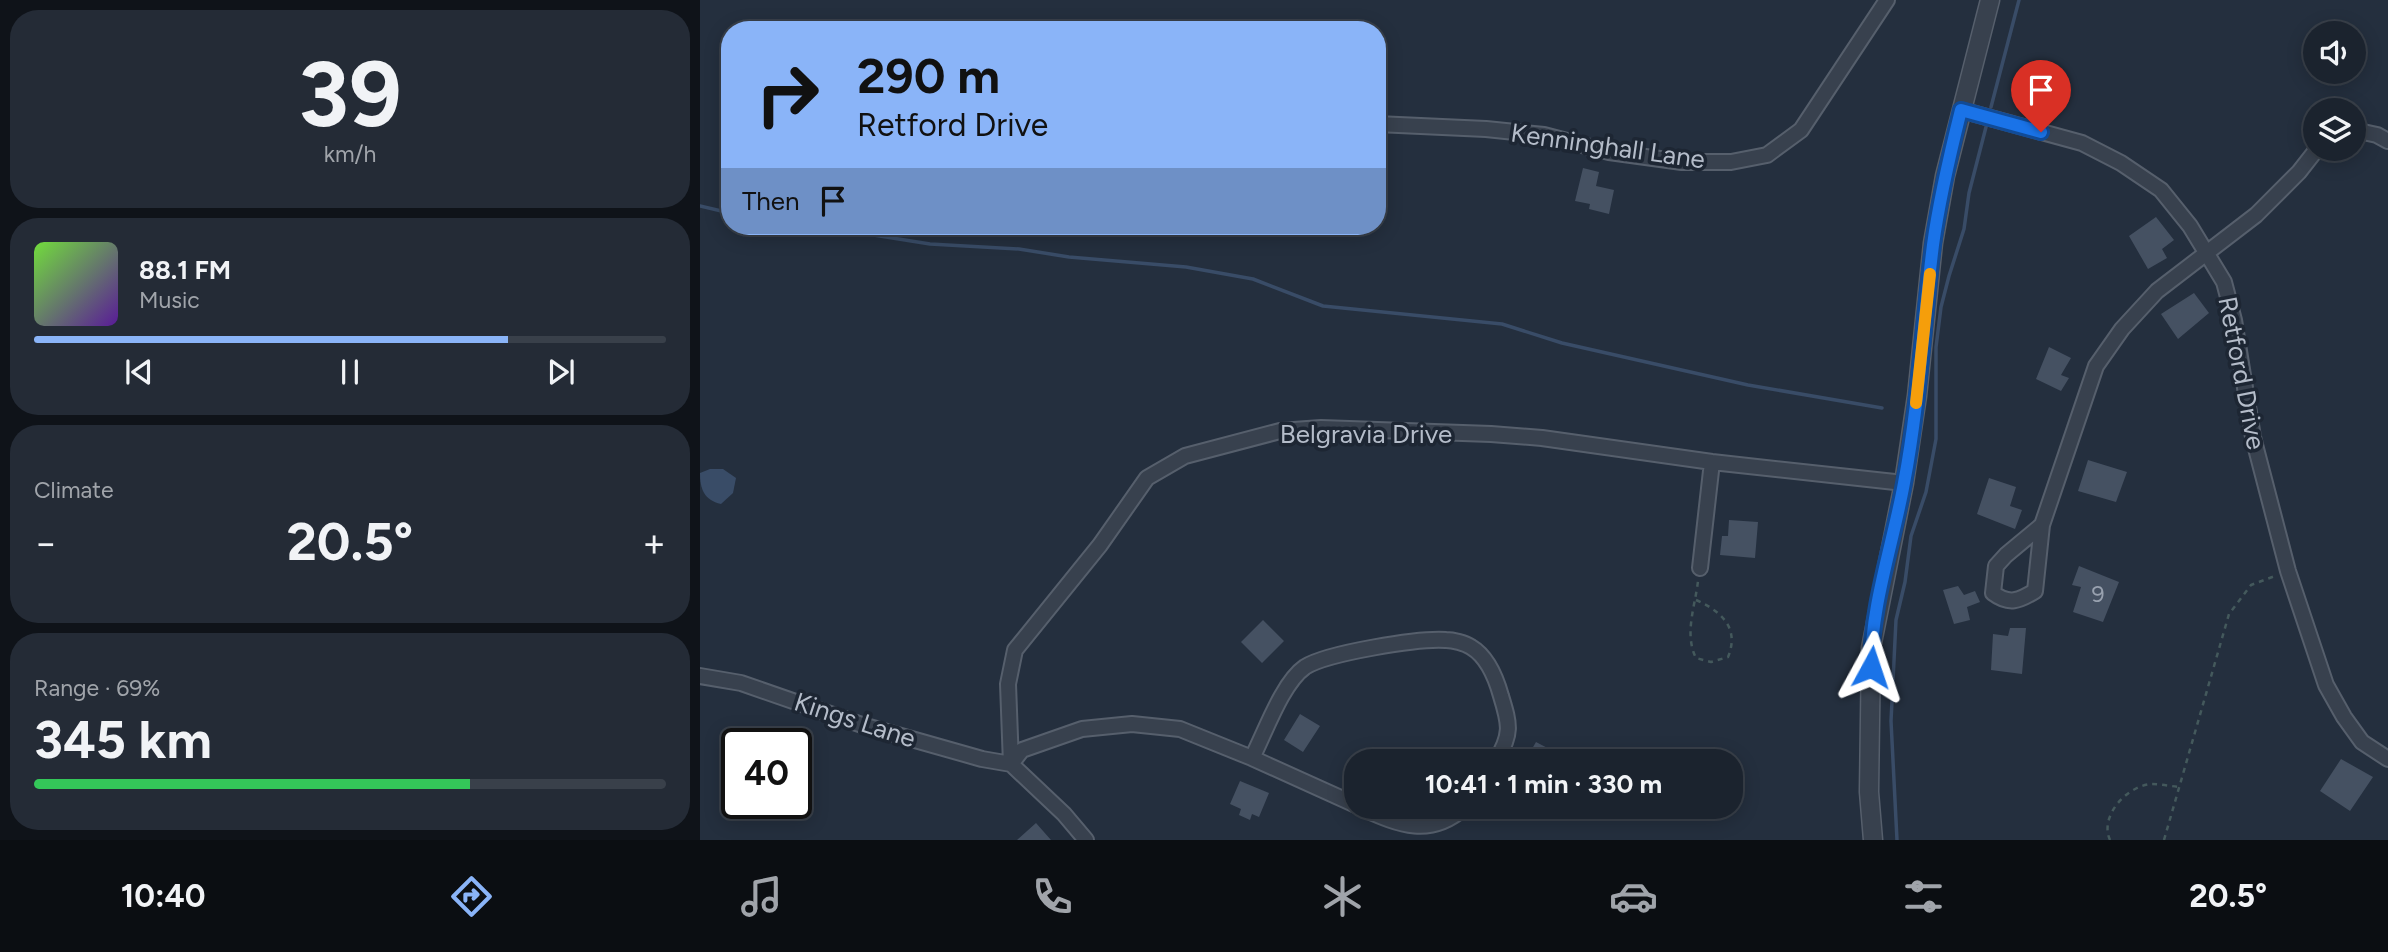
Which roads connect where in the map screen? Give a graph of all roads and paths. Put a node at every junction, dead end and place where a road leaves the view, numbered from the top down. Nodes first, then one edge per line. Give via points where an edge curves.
1 (1990, 0) edge
2 (1884, 1) edge
3 (1961, 110) junction
4 (1386, 124) edge
5 (2366, 133) edge
6 (2388, 141) edge
7 (2308, 161) edge
8 (2205, 255) junction
9 (1712, 462) junction
10 (1905, 483) junction
11 (2042, 525) junction
12 (1700, 568) joint
13 (2288, 571) junction
14 (1696, 600) junction
15 (700, 676) edge
16 (1503, 749) edge
17 (1252, 758) junction
18 (2388, 759) edge
19 (1011, 764) junction
20 (2179, 787) junction
21 (1344, 800) edge
22 (1387, 819) edge
23 (1445, 819) edge
24 (1086, 840) edge
25 (1873, 840) edge
26 (2110, 840) edge
27 (2164, 840) edge

1 - 3 street
2 - 4 street, Kenninghall Lane via 1801,130 1767,155 1731,162 1682,162 1609,152 1544,135
3 - 8 street, Retford Drive via 2082,144 2121,163 2161,190 2190,226
3 - 10 street via 1933,243
5 - 6 street
7 - 8 street via 2256,215
8 - 11 street via 2157,290 2096,366
8 - 13 street, Retford Drive via 2224,282 2234,320 2253,437
9 - 10 street, Belgravia Drive
9 - 12 street
9 - 19 street, Belgravia Drive via 1542,438 1321,428 1280,431 1185,456 1147,478 1100,545 1015,650 1007,684
10 - 25 street via 1871,648
11 - 11 street via 2035,591 2014,602 2002,599 1993,593 1996,566
12 - 14 path
13 - 18 street, Retford Drive via 2326,685 2362,742
13 - 20 path via 2251,585 2229,614
14 - 14 path via 1690,627 1690,646 1696,658 1712,662 1728,657 1733,645 1731,630 1721,615
15 - 19 street, Kings Lane via 741,683 862,725
16 - 17 street via 1508,720 1488,662 1471,647 1447,639 1401,642 1305,667 1284,690
17 - 19 street via 1180,729 1132,724 1082,729 1022,750
17 - 21 street
19 - 24 street
20 - 26 path via 2149,784 2129,792 2108,820
20 - 27 path
22 - 23 street via 1417,827

